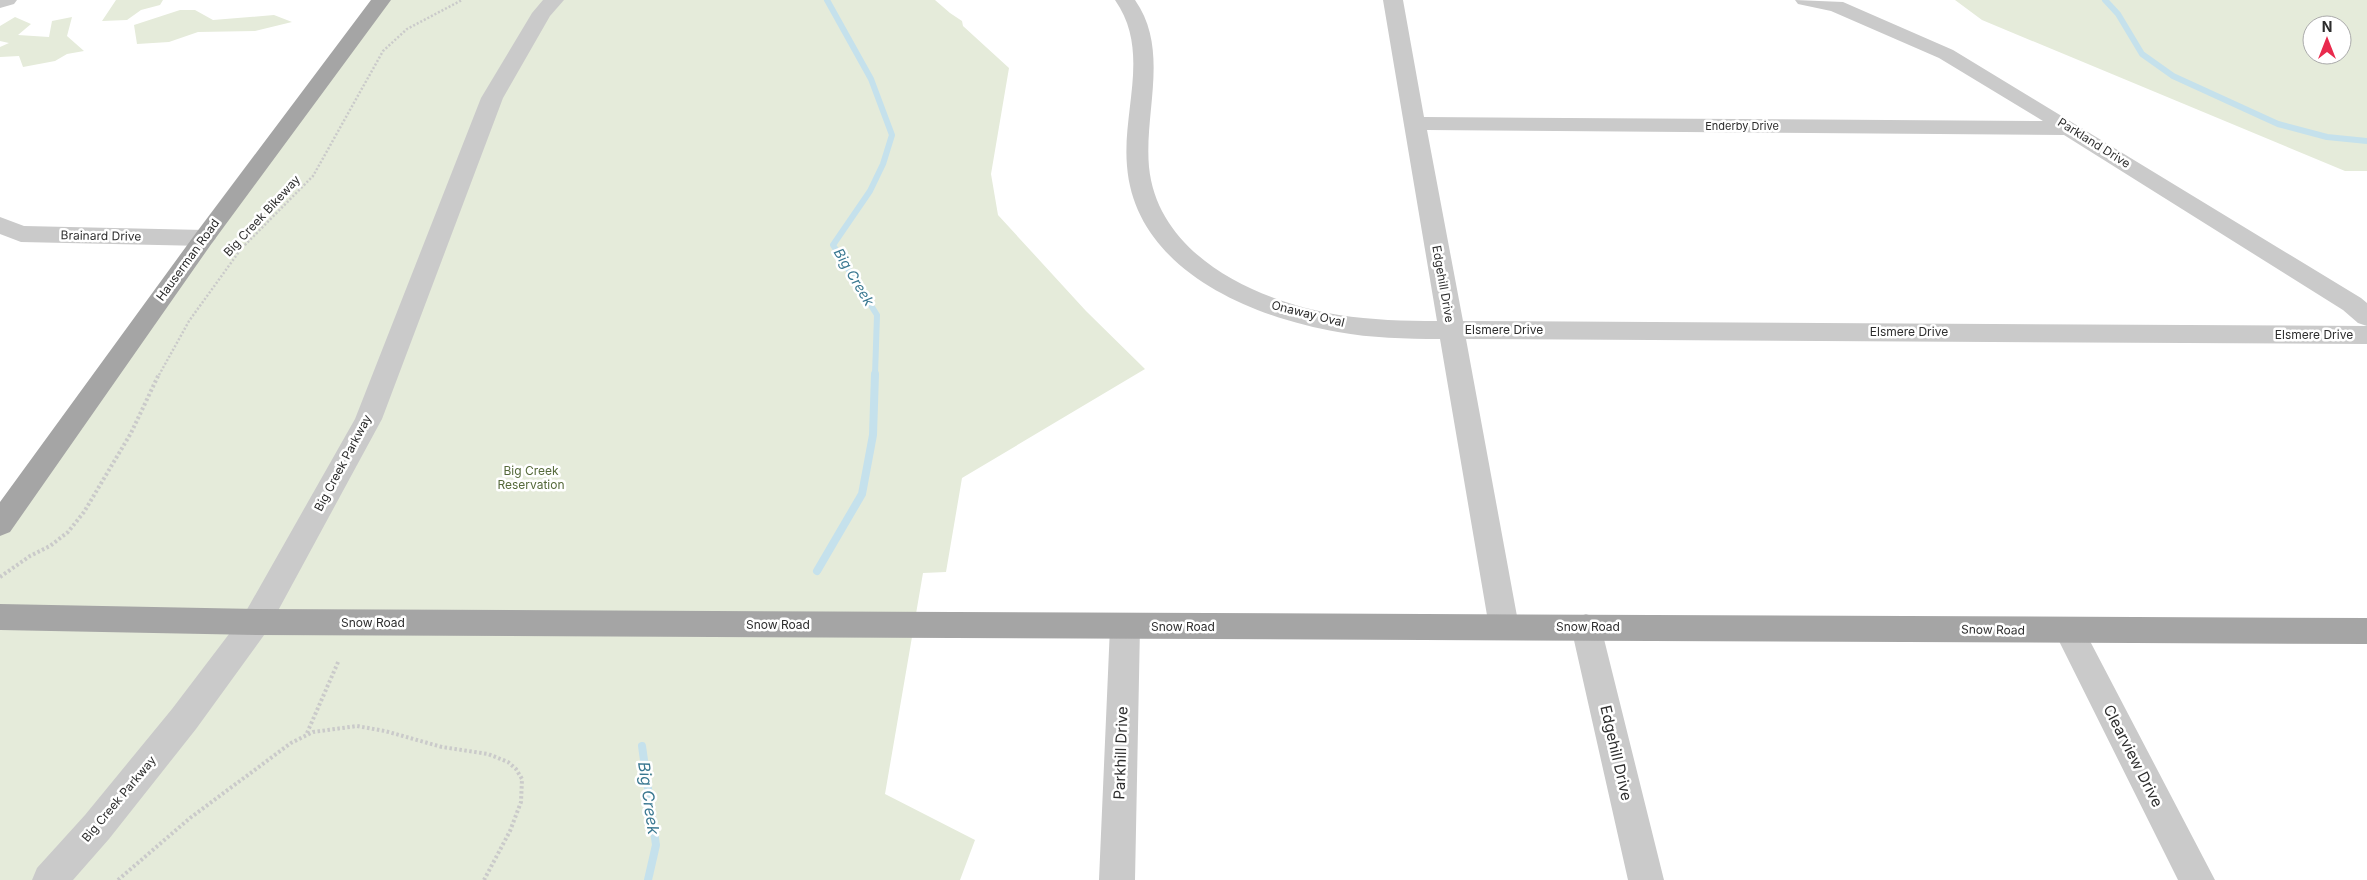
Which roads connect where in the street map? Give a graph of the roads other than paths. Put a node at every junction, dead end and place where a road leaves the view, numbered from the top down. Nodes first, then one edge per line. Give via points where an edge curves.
1 (7, 0) edge
2 (381, 0) edge
3 (554, 0) edge
4 (1125, 0) edge
5 (1393, 0) edge
6 (1805, 0) edge
7 (0, 2) edge
8 (1414, 123) junction
9 (2069, 128) junction
10 (7, 232) edge
11 (204, 238) junction
12 (2367, 317) edge
13 (1451, 331) junction
14 (2367, 335) edge
15 (0, 524) edge
16 (0, 617) edge
17 (256, 622) junction
18 (1126, 627) junction
19 (1504, 627) junction
20 (1586, 627) junction
21 (2069, 631) junction
22 (2367, 631) edge
23 (50, 880) edge
24 (1116, 880) edge
25 (1646, 880) edge
26 (2197, 880) edge

1 - 7 street
2 - 11 main road, Hauserman Road
3 - 17 street, Big Creek Parkway via 542,13 492,98 368,420
4 - 13 street, Onaway Oval via 1140,27 1144,44 1139,181 1152,219 1178,250 1226,286 1291,313 1360,326
5 - 8 street, Edgehill Drive
6 - 9 street, Parkland Drive via 1836,6 1946,54
8 - 9 street, Enderby Drive
8 - 13 street, Edgehill Drive
9 - 12 street, Parkland Drive via 2352,304
10 - 11 street, Brainard Drive
11 - 15 main road, Hauserman Road
13 - 14 street, Elsmere Drive
13 - 19 street, Edgehill Drive
16 - 17 main road, Snow Road
17 - 18 main road, Snow Road
17 - 23 street, Big Creek Parkway via 184,719
18 - 19 main road, Snow Road
18 - 24 street, Parkhill Drive
19 - 20 main road, Snow Road
20 - 21 main road, Snow Road
20 - 25 street, Edgehill Drive
21 - 22 main road, Snow Road
21 - 26 street, Clearview Drive

